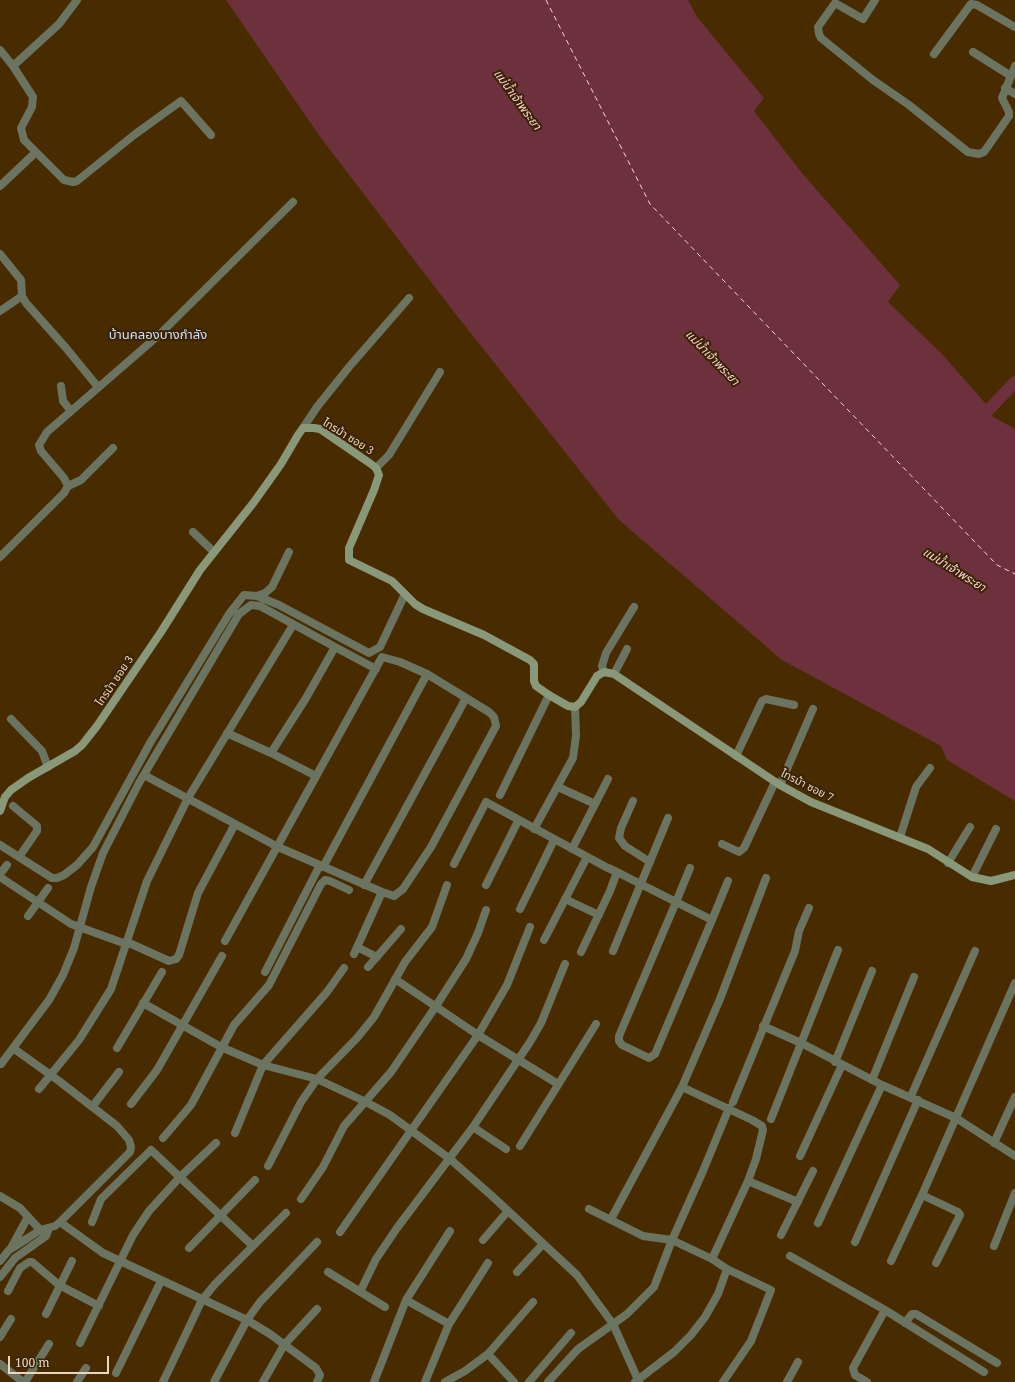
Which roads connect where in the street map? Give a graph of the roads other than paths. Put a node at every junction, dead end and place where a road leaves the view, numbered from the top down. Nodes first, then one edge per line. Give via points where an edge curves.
1 (77, 0) edge
2 (875, 0) edge
3 (1015, 28) edge
4 (0, 50) edge
5 (973, 52) dead end
6 (934, 54) dead end
7 (13, 66) junction
8 (1015, 66) edge
9 (1011, 76) junction
10 (1005, 88) junction
11 (1015, 94) edge
12 (211, 136) dead end
13 (35, 153) junction
14 (0, 186) edge
15 (293, 202) dead end
16 (0, 254) edge
17 (22, 296) junction
18 (409, 298) dead end
19 (0, 311) edge
20 (440, 372) dead end
21 (61, 386) dead end
22 (98, 387) junction
23 (71, 411) junction
24 (303, 428) junction
25 (113, 448) dead end
26 (376, 468) junction
27 (68, 486) junction
28 (192, 532) dead end
29 (214, 552) junction
30 (289, 552) dead end
31 (0, 557) edge
32 (405, 594) junction
33 (257, 596) junction
34 (634, 607) dead end
35 (293, 625) junction
36 (335, 647) junction
37 (627, 649) dead end
38 (376, 669) junction
39 (604, 672) junction
40 (428, 674) junction
41 (614, 674) junction
42 (549, 695) junction
43 (466, 698) junction
44 (794, 705) dead end
45 (575, 707) junction
46 (813, 709) dead end
47 (10, 719) dead end
48 (227, 733) junction
49 (271, 753) junction
50 (736, 756) junction
51 (48, 767) junction
52 (930, 768) dead end
53 (144, 775) junction
54 (316, 776) junction
55 (608, 779) dead end
56 (777, 784) junction
57 (558, 786) junction
58 (3, 795) edge
59 (500, 795) dead end
60 (188, 798) junction
61 (633, 801) dead end
62 (595, 804) junction
63 (13, 806) dead end
64 (0, 811) edge
65 (668, 818) dead end
66 (518, 821) junction
67 (235, 824) junction
68 (970, 827) dead end
69 (534, 829) junction
70 (996, 829) dead end
71 (900, 837) junction
72 (554, 840) junction
73 (0, 844) edge
74 (722, 844) dead end
75 (278, 847) junction
76 (572, 849) junction
77 (19, 857) junction
78 (587, 857) junction
79 (650, 862) junction
80 (948, 863) junction
81 (7, 864) dead end
82 (454, 864) dead end
83 (322, 866) junction
84 (690, 868) dead end
85 (617, 872) junction
86 (1015, 875) edge
87 (0, 876) edge
88 (972, 877) junction
89 (766, 878) dead end
90 (728, 881) dead end
91 (641, 884) junction
92 (364, 885) junction
93 (447, 885) dead end
94 (486, 885) dead end
95 (48, 888) dead end
96 (349, 890) dead end
97 (382, 892) junction
98 (565, 898) junction
99 (676, 902) junction
100 (38, 903) junction
101 (809, 908) dead end
102 (520, 909) dead end
103 (486, 910) dead end
104 (599, 915) junction
105 (28, 916) dead end
106 (712, 920) junction
107 (530, 927) dead end
108 (80, 928) junction
109 (401, 929) dead end
110 (544, 940) dead end
111 (225, 941) dead end
112 (127, 943) junction
113 (838, 950) dead end
114 (613, 951) dead end
115 (976, 951) dead end
116 (581, 952) dead end
117 (222, 956) dead end
118 (377, 957) junction
119 (565, 964) dead end
120 (368, 967) dead end
121 (344, 968) dead end
122 (872, 971) dead end
123 (162, 972) dead end
124 (265, 972) dead end
125 (914, 978) dead end
126 (395, 979) junction
127 (1015, 983) edge
128 (143, 1003) junction
129 (436, 1006) junction
130 (596, 1024) dead end
131 (182, 1026) junction
132 (763, 1026) junction
133 (478, 1036) junction
134 (800, 1043) junction
135 (222, 1047) junction
136 (13, 1048) junction
137 (117, 1048) dead end
138 (518, 1060) junction
139 (839, 1063) junction
140 (1, 1064) edge
141 (263, 1066) junction
142 (119, 1072) dead end
143 (51, 1075) junction
144 (317, 1080) junction
145 (872, 1080) junction
146 (558, 1084) junction
147 (882, 1085) junction
148 (682, 1087) junction
149 (39, 1089) dead end
150 (1015, 1097) edge
151 (915, 1098) junction
152 (366, 1102) junction
153 (132, 1104) dead end
154 (731, 1105) junction
155 (92, 1106) junction
156 (956, 1118) junction
157 (771, 1119) dead end
158 (473, 1128) junction
159 (412, 1130) junction
160 (235, 1133) dead end
161 (163, 1138) dead end
162 (216, 1143) dead end
163 (994, 1143) junction
164 (520, 1146) dead end
165 (506, 1149) dead end
166 (800, 1156) dead end
167 (1015, 1156) edge
168 (450, 1159) junction
169 (268, 1166) dead end
170 (813, 1171) dead end
171 (180, 1177) junction
172 (255, 1180) dead end
173 (748, 1180) junction
174 (1015, 1192) edge
175 (922, 1195) junction
176 (0, 1196) edge
177 (301, 1199) dead end
178 (798, 1202) junction
179 (589, 1209) dead end
180 (508, 1210) junction
181 (286, 1212) dead end
182 (221, 1215) junction
183 (28, 1217) junction
184 (611, 1219) junction
185 (60, 1222) junction
186 (92, 1222) dead end
187 (818, 1223) dead end
188 (450, 1231) dead end
189 (340, 1232) dead end
190 (43, 1233) junction
191 (781, 1235) dead end
192 (483, 1240) dead end
193 (672, 1240) junction
194 (317, 1242) dead end
195 (855, 1242) dead end
196 (543, 1244) junction
197 (253, 1246) junction
198 (994, 1246) dead end
199 (189, 1248) dead end
200 (9, 1250) junction
201 (790, 1256) dead end
202 (712, 1258) junction
203 (0, 1261) edge
204 (72, 1261) dead end
205 (891, 1261) dead end
206 (121, 1262) junction
207 (488, 1263) dead end
208 (936, 1263) dead end
209 (727, 1269) junction
210 (328, 1272) dead end
211 (517, 1272) dead end
212 (0, 1277) edge
213 (161, 1281) junction
214 (59, 1284) junction
215 (8, 1291) dead end
216 (360, 1292) junction
217 (202, 1300) junction
218 (406, 1300) junction
219 (533, 1302) dead end
220 (99, 1306) junction
221 (385, 1307) dead end
222 (317, 1309) dead end
223 (885, 1310) junction
224 (46, 1314) dead end
225 (11, 1319) dead end
226 (247, 1320) junction
227 (905, 1323) junction
228 (449, 1324) junction
229 (613, 1324) junction
230 (571, 1333) dead end
231 (0, 1337) edge
232 (80, 1343) dead end
233 (49, 1344) dead end
234 (284, 1344) junction
235 (488, 1354) junction
236 (798, 1362) dead end
237 (997, 1363) dead end
238 (0, 1364) edge
239 (86, 1368) dead end
240 (429, 1372) junction
241 (984, 1372) dead end
242 (116, 1373) dead end
243 (637, 1381) edge
244 (24, 1382) edge
245 (77, 1382) edge
246 (163, 1382) edge
247 (214, 1382) edge
248 (263, 1382) edge
249 (317, 1382) edge
250 (374, 1382) edge
251 (425, 1382) edge
252 (433, 1382) edge
253 (445, 1382) edge
254 (514, 1382) edge
255 (529, 1382) edge
256 (548, 1382) edge
257 (723, 1382) edge
258 (787, 1382) edge
259 (867, 1382) edge

1 - 7 street via 59,24
2 - 10 street via 863,19 835,3 818,27 821,38 968,152 984,152 1009,116 1002,101
3 - 6 street via 972,4
4 - 7 street
5 - 9 street
7 - 13 street via 33,97 32,107 21,128 24,140
8 - 9 street
9 - 10 street
10 - 11 street
12 - 13 street via 181,100 73,182 64,180
13 - 14 street
15 - 22 street via 160,334
16 - 17 street via 21,280
17 - 19 street
17 - 22 street via 26,304
18 - 24 street via 349,367
20 - 26 street via 389,455
21 - 23 street via 63,401
22 - 23 street
23 - 27 street via 47,432 39,445
24 - 26 street, ไทรม้า ซอย 3 via 320,429
24 - 29 street, ไทรม้า ซอย 3 via 254,502
25 - 27 street via 81,480
26 - 32 street, ไทรม้า ซอย 3 via 378,479 357,526 348,556 354,563 386,578
27 - 31 street
28 - 29 street
29 - 51 street, ไทรม้า ซอย 3 via 97,726 79,748
30 - 33 street via 272,587
32 - 33 street via 380,647 369,653
32 - 42 street, ไทรม้า ซอย 3 via 423,609 484,635 530,660 534,664 536,686
33 - 77 street via 244,595 229,614 150,744 93,847 77,865 57,878 52,878
34 - 39 street via 606,653 602,666
35 - 36 street
35 - 48 street
35 - 53 street via 260,606 251,604 239,614
36 - 38 street
36 - 49 street
37 - 41 street
38 - 40 street via 382,657
38 - 54 street
39 - 41 street, ไทรม้า ซอย 7
39 - 45 street via 597,676 582,702
40 - 43 street
40 - 83 street
41 - 50 street, ไทรม้า ซอย 7
42 - 45 street, ไทรม้า ซอย 3 via 568,706
42 - 59 street
43 - 92 street
43 - 97 street via 489,712 494,717 496,726 431,847 407,883 397,895
44 - 50 street via 766,699 762,701
45 - 57 street via 576,745 571,762
46 - 56 street
47 - 51 street via 42,750
48 - 49 street
48 - 60 street
49 - 54 street
50 - 56 street, ไทรม้า ซอย 7
51 - 58 street, ไทรม้า ซอย 3
52 - 71 street via 916,787
53 - 60 street
53 - 108 street via 103,853
54 - 75 street
55 - 62 street
56 - 71 street, ไทรม้า ซอย 7 via 855,821
56 - 74 street via 744,848 739,852
57 - 62 street
57 - 69 street
58 - 64 street, ไทรม้า ซอย 3
60 - 67 street
60 - 112 street via 147,881
61 - 79 street via 619,838 625,846
62 - 76 street
63 - 77 street via 37,826 37,831
65 - 79 street
66 - 69 street
66 - 82 street via 486,802
66 - 94 street
67 - 75 street
67 - 112 street via 198,893 176,959 169,961
68 - 80 street
69 - 72 street
70 - 88 street
71 - 80 street, ไทรม้า ซอย 7 via 928,849
72 - 76 street
72 - 102 street
73 - 77 street
75 - 83 street
75 - 111 street
76 - 78 street
78 - 85 street
78 - 98 street
79 - 91 street
80 - 88 street, ไทรม้า ซอย 7
81 - 87 street
83 - 92 street
83 - 124 street
84 - 99 street
85 - 91 street
85 - 104 street
86 - 88 street, ไทรม้า ซอย 7 via 990,881
87 - 100 street
89 - 148 street via 720,999
90 - 106 street
91 - 99 street
91 - 114 street
92 - 97 street
93 - 126 street via 432,927
95 - 100 street
96 - 135 street via 330,881 325,880 321,884 269,985 234,1025
97 - 118 street via 356,950
98 - 104 street
98 - 110 street
99 - 106 street
99 - 106 street via 619,1036 622,1045 649,1058 655,1054
100 - 105 street
100 - 108 street
101 - 132 street via 795,951
103 - 129 street via 466,959
104 - 116 street
107 - 133 street via 507,985
108 - 112 street
108 - 136 street via 63,975 49,1000
109 - 118 street
112 - 143 street via 111,989 80,1040
113 - 134 street
115 - 151 street
117 - 131 street
118 - 120 street
119 - 138 street via 541,1023
121 - 141 street via 327,992
122 - 139 street
123 - 128 street
125 - 145 street
126 - 129 street
126 - 144 street via 357,1038
127 - 156 street
128 - 131 street
128 - 137 street
129 - 133 street
129 - 152 street via 409,1048
130 - 146 street
131 - 135 street
131 - 153 street via 157,1070
132 - 134 street
132 - 154 street
133 - 138 street
133 - 159 street
134 - 139 street
134 - 157 street
135 - 141 street
135 - 161 street via 191,1105
136 - 140 street
136 - 143 street
138 - 146 street
138 - 158 street
139 - 145 street
139 - 166 street
141 - 144 street
141 - 160 street
142 - 155 street
143 - 149 street
143 - 155 street
144 - 152 street
144 - 169 street via 298,1107
145 - 147 street
146 - 164 street
147 - 151 street
147 - 187 street
148 - 154 street
148 - 184 street
150 - 163 street
151 - 156 street
151 - 195 street
152 - 159 street
152 - 177 street via 342,1129 323,1167
154 - 173 street via 762,1126 763,1130
154 - 193 street
155 - 185 street via 117,1126 129,1140 130,1152
156 - 163 street
156 - 175 street
158 - 165 street
158 - 168 street
159 - 168 street
159 - 189 street
162 - 171 street
163 - 167 street
168 - 180 street
168 - 216 street via 376,1259
170 - 178 street
171 - 182 street
171 - 186 street via 151,1150 101,1199
171 - 206 street via 145,1217 133,1235
172 - 182 street
173 - 178 street
173 - 202 street
174 - 198 street
175 - 205 street
175 - 208 street via 960,1215
176 - 183 street via 20,1208
178 - 191 street
179 - 184 street
180 - 192 street
180 - 196 street
181 - 197 street
182 - 197 street
182 - 199 street
183 - 190 street
183 - 200 street
184 - 193 street via 643,1236
185 - 190 street
185 - 206 street via 88,1243
188 - 218 street
190 - 200 street
190 - 212 street via 15,1258
193 - 202 street
193 - 229 street via 654,1287
194 - 226 street via 260,1302
196 - 211 street
196 - 229 street via 577,1275
197 - 217 street
200 - 203 street
201 - 223 street
202 - 209 street
204 - 214 street
206 - 213 street
206 - 220 street
207 - 228 street
209 - 243 street via 718,1294 691,1335
209 - 257 street via 771,1290 751,1341
210 - 216 street
213 - 217 street
213 - 242 street
214 - 215 street via 40,1267 28,1262 17,1272
214 - 220 street
214 - 224 street
216 - 221 street
217 - 226 street
217 - 246 street
218 - 228 street
218 - 250 street
219 - 235 street
220 - 232 street
222 - 234 street
223 - 227 street
223 - 259 street via 853,1368 854,1376
225 - 231 street
226 - 234 street
226 - 247 street
227 - 237 street via 912,1314 916,1314
227 - 241 street
228 - 240 street
229 - 243 street
229 - 256 street via 578,1349
230 - 255 street
233 - 244 street
234 - 248 street
234 - 249 street via 316,1368 320,1374
235 - 253 street
235 - 254 street
236 - 258 street
238 - 244 street
239 - 245 street
240 - 251 street
240 - 252 street

